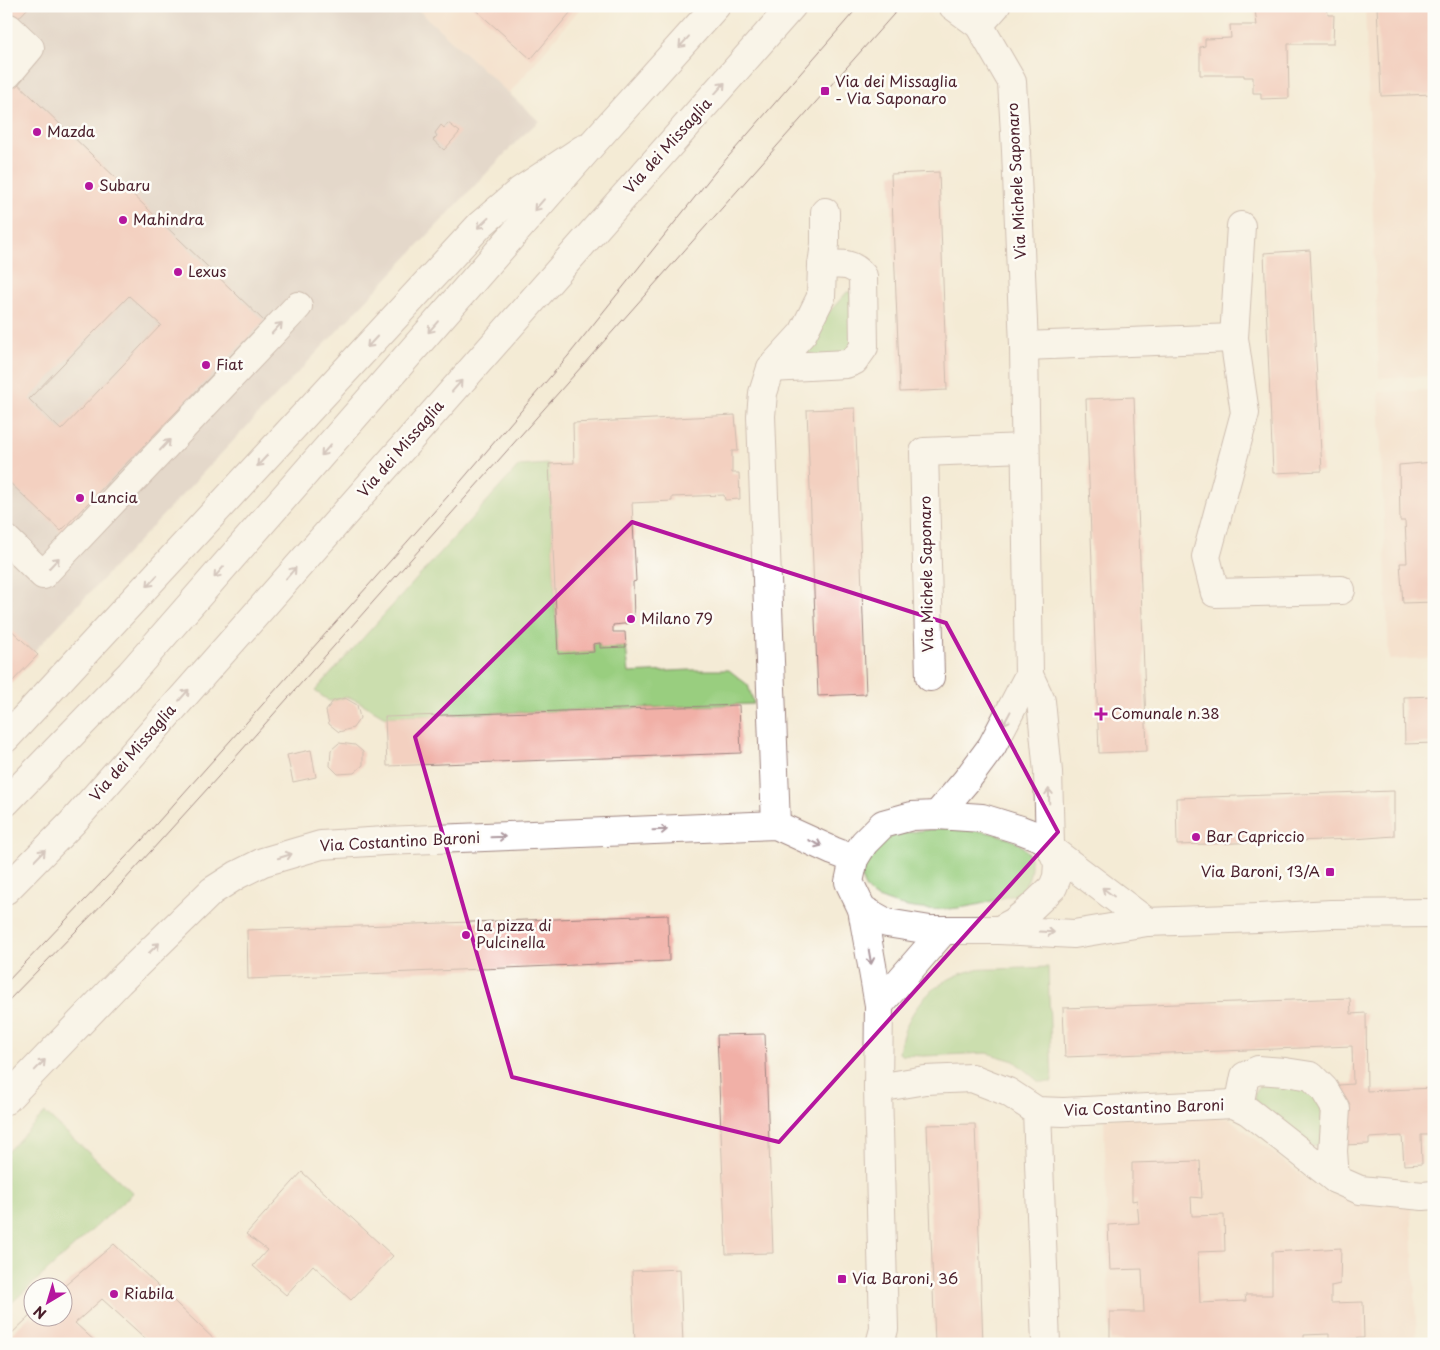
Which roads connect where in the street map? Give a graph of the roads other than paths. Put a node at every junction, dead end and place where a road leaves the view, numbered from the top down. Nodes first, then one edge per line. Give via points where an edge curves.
1 (716, 6) edge
2 (792, 6) edge
3 (953, 6) edge
4 (987, 15) edge
5 (9, 28) dead end
6 (8, 74) dead end
7 (594, 142) junction
8 (824, 212) dead end
9 (1241, 226) dead end
10 (822, 265) junction
11 (298, 306) dead end
12 (1234, 338) junction
13 (1024, 346) junction
14 (771, 368) junction
15 (1026, 448) junction
16 (6, 539) edge
17 (1341, 590) dead end
18 (1029, 675) junction
19 (930, 677) dead end
20 (6, 738) edge
21 (6, 802) edge
22 (937, 815) junction
23 (776, 825) junction
24 (1052, 848) junction
25 (854, 859) junction
26 (6, 890) edge
27 (862, 909) junction
28 (1434, 913) edge
29 (1147, 922) junction
30 (944, 930) junction
31 (999, 930) junction
32 (878, 1005) junction
33 (878, 1088) junction
34 (6, 1100) edge
35 (1234, 1104) junction
36 (1037, 1111) junction
37 (1335, 1179) junction
38 (1434, 1195) edge
39 (880, 1344) edge
40 (1046, 1344) edge

1 -> 7 street
26 -> 2 street, Via dei Missaglia via 78,816
3 - 4 street, Via Michele Saponaro
4 - 13 street, Via Michele Saponaro via 1012,82
5 - 6 street via 30,48
7 -> 20 street via 520,191 480,226
7 -> 21 street via 130,674
8 - 10 street
9 - 12 street
10 - 14 street via 822,297 802,333
10 - 14 street via 850,265 863,276 864,347 854,361 846,364
16 -> 11 street via 43,574
12 - 13 street
12 - 17 street via 1245,413 1206,557 1215,593
13 - 15 street, Via Michele Saponaro
14 - 23 street via 763,393 761,416
15 - 18 street, Via Michele Saponaro
15 - 19 street, Via Michele Saponaro via 924,452
18 -> 22 street, Via Michele Saponaro via 992,746
24 -> 18 street, Via Michele Saponaro via 1041,701
22 - 24 street via 982,818 1042,838
22 - 25 street via 912,816 883,824 864,843
23 -> 25 street, Via Costantino Baroni
34 -> 23 street, Via Costantino Baroni via 119,982 210,894 263,862 321,845
29 -> 24 street
24 - 31 street via 1058,863 1053,887 1014,922
25 - 27 street via 849,882
27 - 30 street via 887,923
27 -> 32 street
28 - 29 street
31 -> 29 street via 1074,934
30 - 31 street
30 - 32 street
32 - 33 street
33 - 36 street via 925,1080 972,1078 1008,1092
33 - 39 street via 884,1329
35 - 36 street, Via Costantino Baroni
35 - 37 street, Via Costantino Baroni via 1248,1111
35 - 37 street via 1240,1096 1245,1076 1258,1070 1311,1076 1324,1089 1336,1109
36 - 40 street
37 - 38 street, Via Costantino Baroni via 1360,1190

